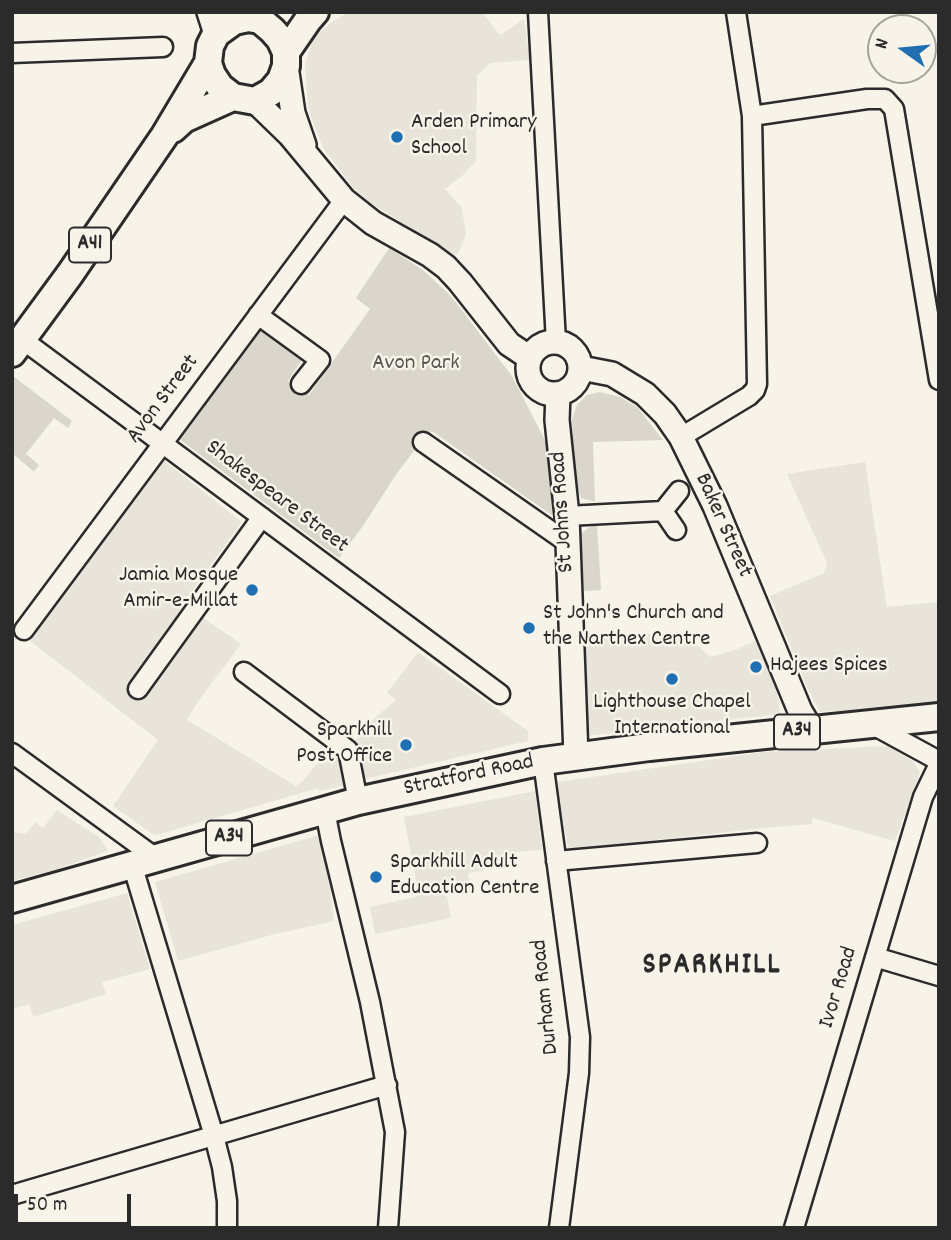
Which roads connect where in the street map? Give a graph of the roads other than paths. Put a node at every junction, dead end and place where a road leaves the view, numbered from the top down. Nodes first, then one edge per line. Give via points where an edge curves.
1 (315, 12) edge
2 (538, 12) edge
3 (736, 12) edge
4 (254, 16) edge
5 (213, 23) edge
6 (163, 47) dead end
7 (12, 53) edge
8 (286, 59) junction
9 (208, 64) junction
10 (244, 99) junction
11 (752, 116) junction
12 (165, 135) junction
13 (309, 158) junction
14 (344, 200) junction
15 (258, 315) junction
16 (556, 342) junction
17 (17, 347) edge
18 (530, 358) junction
19 (581, 368) junction
20 (939, 380) edge
21 (301, 384) dead end
22 (558, 394) junction
23 (681, 437) junction
24 (424, 442) dead end
25 (162, 444) junction
26 (680, 491) dead end
27 (663, 511) junction
28 (567, 516) junction
29 (262, 517) junction
30 (676, 530) dead end
31 (568, 543) junction
32 (24, 630) dead end
33 (244, 672) dead end
34 (138, 689) dead end
35 (500, 694) dead end
36 (939, 717) edge
37 (873, 725) junction
38 (812, 731) junction
39 (12, 753) edge
40 (576, 755) junction
41 (543, 761) junction
42 (939, 762) edge
43 (358, 801) junction
44 (325, 811) junction
45 (757, 843) dead end
46 (144, 861) junction
47 (556, 861) junction
48 (12, 899) edge
49 (875, 957) junction
50 (939, 976) edge
51 (387, 1085) junction
52 (214, 1136) junction
53 (12, 1195) edge
54 (227, 1228) edge
55 (388, 1228) edge
56 (559, 1228) edge
57 (794, 1228) edge

1 - 8 highway
2 - 16 street
3 - 11 street
4 - 5 highway
4 - 8 highway via 281,39
5 - 9 highway
6 - 7 street via 111,56
8 - 10 highway via 281,80 271,92
8 - 13 main road via 293,113
9 - 10 highway via 220,87
9 - 12 highway, A41
10 - 12 highway, A41 via 184,119
10 - 13 main road via 290,135
11 - 20 street via 867,99 885,99 894,109
11 - 23 street via 757,384 749,396
12 - 17 highway, A41
13 - 14 main road
14 - 15 street, Avon Street
14 - 18 main road via 446,267 509,344
15 - 21 street via 320,360
15 - 25 street, Avon Street
16 - 18 main road via 540,346
16 - 19 main road via 571,347
17 - 25 street, Shakespeare Street
18 - 22 main road via 533,384 548,394
19 - 22 main road via 577,383
19 - 23 main road, Baker Street via 612,374 645,394
22 - 28 main road, St Johns Road
23 - 38 main road, Baker Street
24 - 31 street
25 - 29 street, Shakespeare Street
25 - 32 street, Avon Street
26 - 27 street
27 - 28 street
27 - 30 street
28 - 31 main road, St Johns Road
29 - 34 street
29 - 35 street, Shakespeare Street
31 - 40 main road, St Johns Road
33 - 43 street via 348,750
36 - 37 highway, Stratford Road / A34
37 - 38 highway, Stratford Road / A34
37 - 42 street
38 - 40 highway, Stratford Road / A34
39 - 46 street
40 - 41 highway, Stratford Road / A34
41 - 43 highway, Stratford Road / A34
41 - 47 street, Durham Road
42 - 49 street, Ivor Road via 923,797
43 - 44 highway, Stratford Road / A34
44 - 46 highway, Stratford Road / A34
44 - 51 street
45 - 47 street
46 - 48 highway, Stratford Road / A34
46 - 52 street
47 - 56 street, Durham Road via 580,1037
49 - 50 street
49 - 57 street, Ivor Road
51 - 52 street
51 - 55 street via 395,1132
52 - 53 street
52 - 54 street via 227,1201

